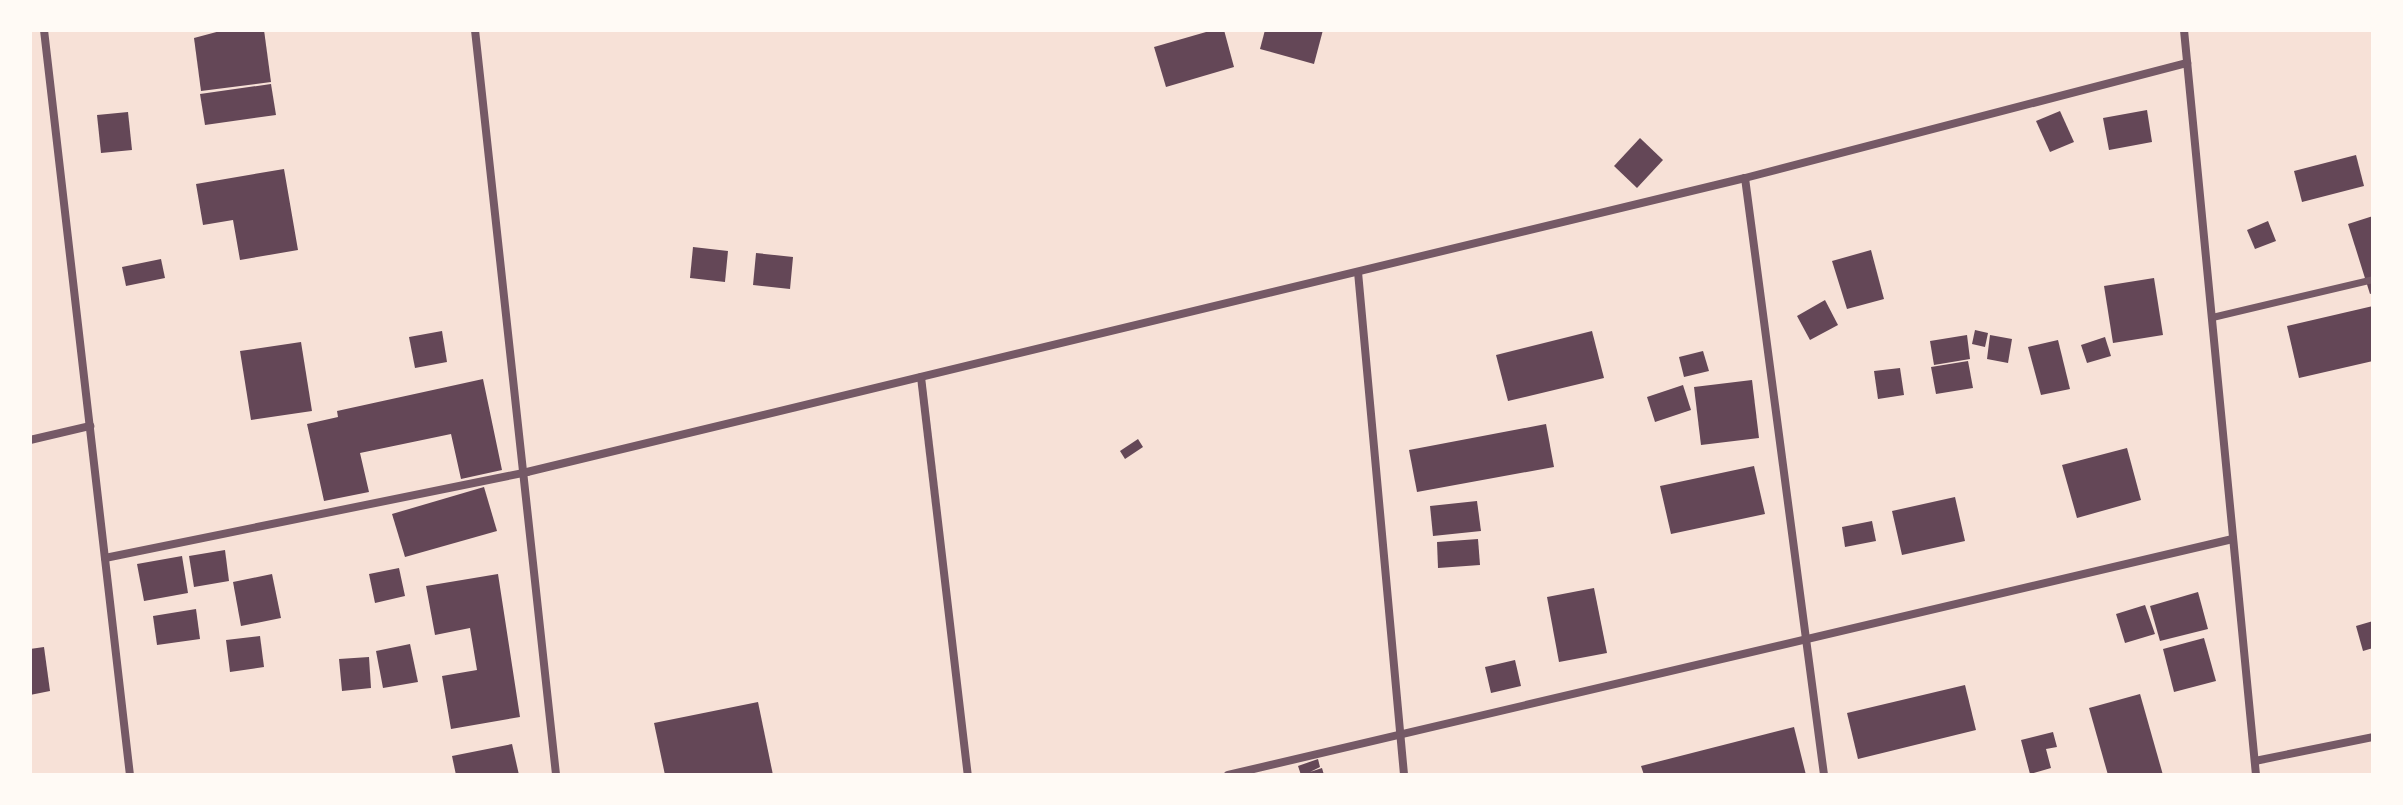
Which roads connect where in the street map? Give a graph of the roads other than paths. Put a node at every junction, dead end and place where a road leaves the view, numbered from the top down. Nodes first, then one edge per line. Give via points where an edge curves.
1 (44, 30) edge
2 (475, 30) edge
3 (2184, 30) edge
4 (2187, 63) junction
5 (1745, 178) junction
6 (1358, 272) junction
7 (2373, 279) edge
8 (2212, 317) junction
9 (921, 377) junction
10 (90, 426) junction
11 (30, 440) edge
12 (527, 472) junction
13 (2233, 539) junction
14 (105, 558) junction
15 (1806, 643) junction
16 (1400, 733) junction
17 (2373, 737) edge
18 (2255, 761) junction
19 (130, 775) edge
20 (556, 775) edge
21 (968, 775) edge
22 (1228, 775) edge
23 (1404, 775) edge
24 (1824, 775) edge
25 (2256, 775) edge

1 - 10 street
2 - 12 street
3 - 4 street
4 - 5 street
4 - 8 street
5 - 6 street
5 - 15 street
6 - 9 street
6 - 16 street
7 - 8 street
8 - 13 street
9 - 12 street
9 - 21 street
10 - 11 street
10 - 14 street
12 - 14 street
12 - 20 street
13 - 15 street
13 - 18 street
14 - 19 street
15 - 16 street
15 - 24 street
16 - 22 street
16 - 23 street
17 - 18 street
18 - 25 street

